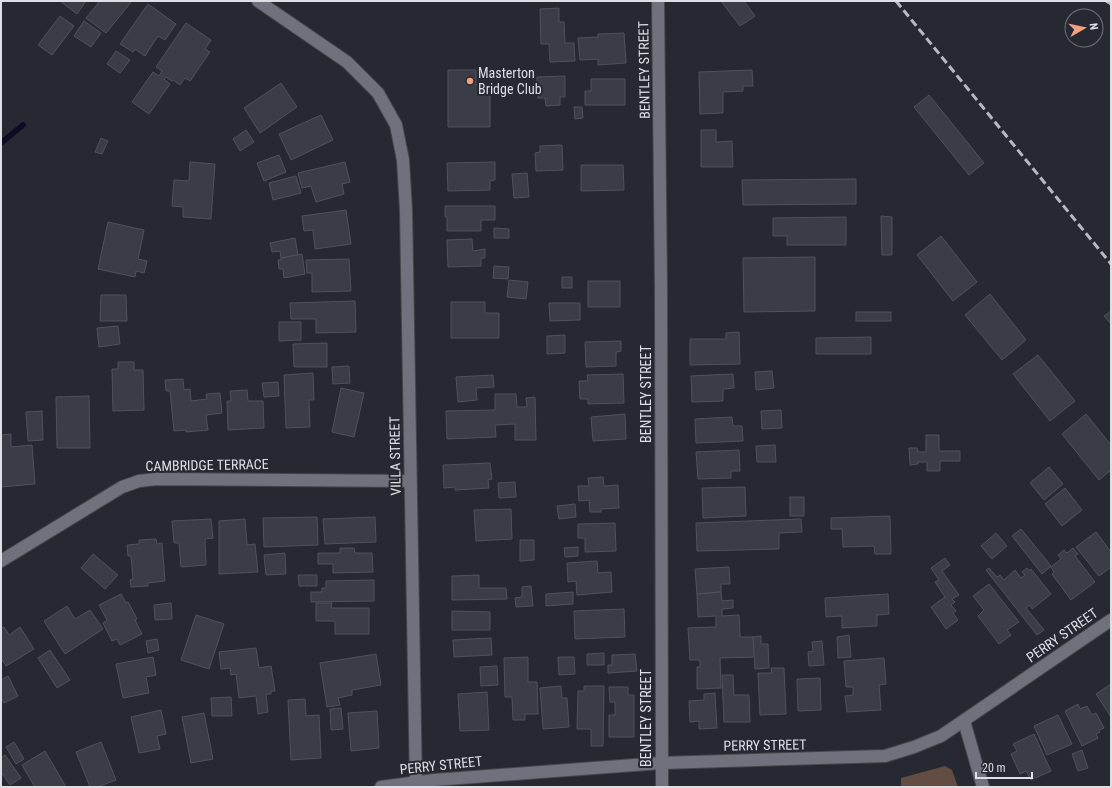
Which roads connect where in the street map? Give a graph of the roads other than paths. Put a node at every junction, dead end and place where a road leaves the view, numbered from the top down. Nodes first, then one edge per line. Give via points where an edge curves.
1 (258, 1) edge
2 (658, 1) edge
3 (410, 481) junction
4 (1, 561) edge
5 (1111, 620) edge
6 (964, 721) junction
7 (661, 763) junction
8 (416, 785) edge
9 (381, 787) edge
10 (662, 787) edge
11 (984, 787) edge

1 - 3 street, VILLA STREET via 347,62 378,93 396,124 404,160 406,210
2 - 7 street, BENTLEY STREET
3 - 4 street, CAMBRIDGE TERRACE via 139,481 122,487
3 - 8 street, VILLA STREET
5 - 6 street, PERRY STREET
6 - 7 street, PERRY STREET via 941,736 914,748 885,756
6 - 11 street
7 - 8 street, PERRY STREET via 434,780
7 - 10 street, BENTLEY STREET
8 - 9 street, PERRY STREET

